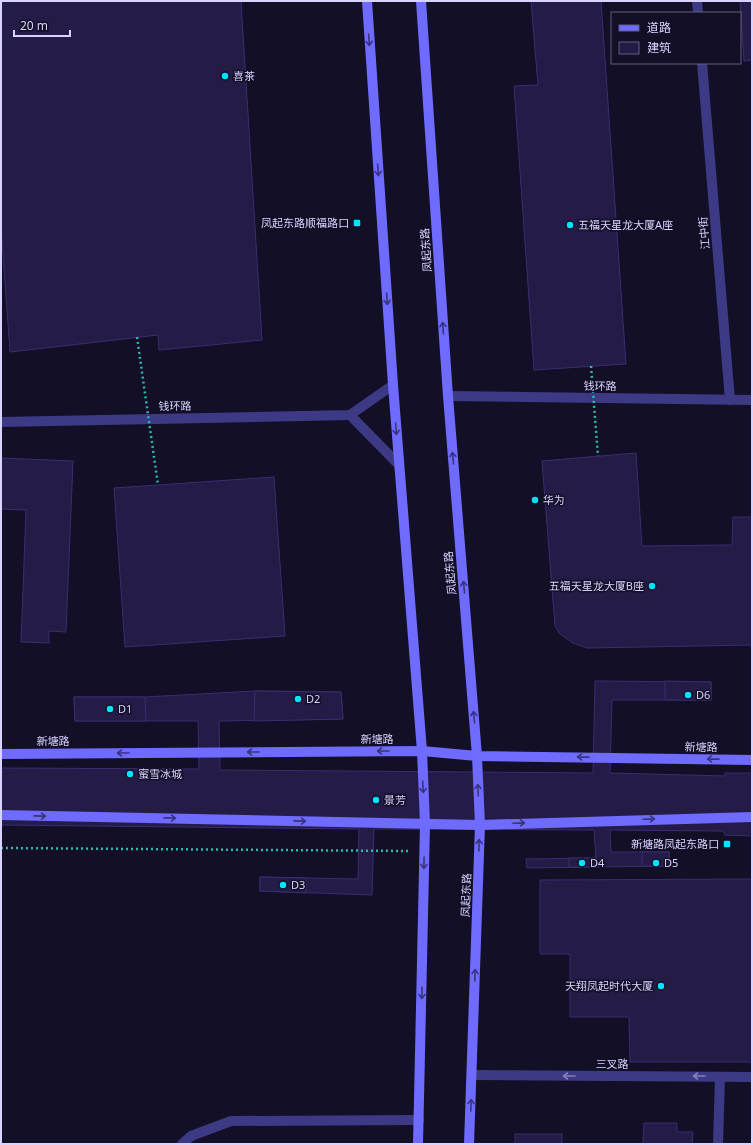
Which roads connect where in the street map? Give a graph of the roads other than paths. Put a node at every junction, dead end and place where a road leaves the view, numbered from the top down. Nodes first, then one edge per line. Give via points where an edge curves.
1 (367, 1) edge
2 (421, 1) edge
3 (697, 1) edge
4 (698, 12) edge
5 (702, 64) edge
6 (393, 385) junction
7 (448, 396) junction
8 (730, 400) junction
9 (752, 400) edge
10 (350, 415) junction
11 (1, 422) edge
12 (399, 465) junction
13 (422, 751) junction
14 (1, 754) edge
15 (477, 756) junction
16 (752, 760) edge
17 (1, 815) edge
18 (752, 817) edge
19 (425, 824) junction
20 (480, 825) junction
21 (472, 1075) junction
22 (720, 1076) junction
23 (752, 1077) edge
24 (419, 1120) junction
25 (182, 1144) edge
26 (418, 1144) edge
27 (469, 1144) edge
28 (718, 1144) edge

1 -> 6 main road
7 -> 2 main road, 凤起东路
3 - 4 street
5 - 8 street, 江中街
6 - 10 street
6 -> 12 main road
7 - 8 street, 钱环路
15 -> 7 main road, 凤起东路
8 - 9 street, 钱环路
10 - 11 street, 钱环路
10 - 12 street
12 - 13 main road
13 -> 14 main road, 新塘路
13 - 15 main road, 新塘路
13 -> 19 main road
16 -> 15 main road, 新塘路
20 -> 15 main road, 凤起东路
17 -> 19 main road
20 -> 18 main road
19 - 20 main road
19 -> 24 main road
21 -> 20 main road, 凤起东路
22 -> 21 street, 三叉路
27 -> 21 main road, 凤起东路
22 - 23 street, 三叉路
22 - 28 street
24 - 25 street via 231,1121 191,1136
24 - 26 main road

